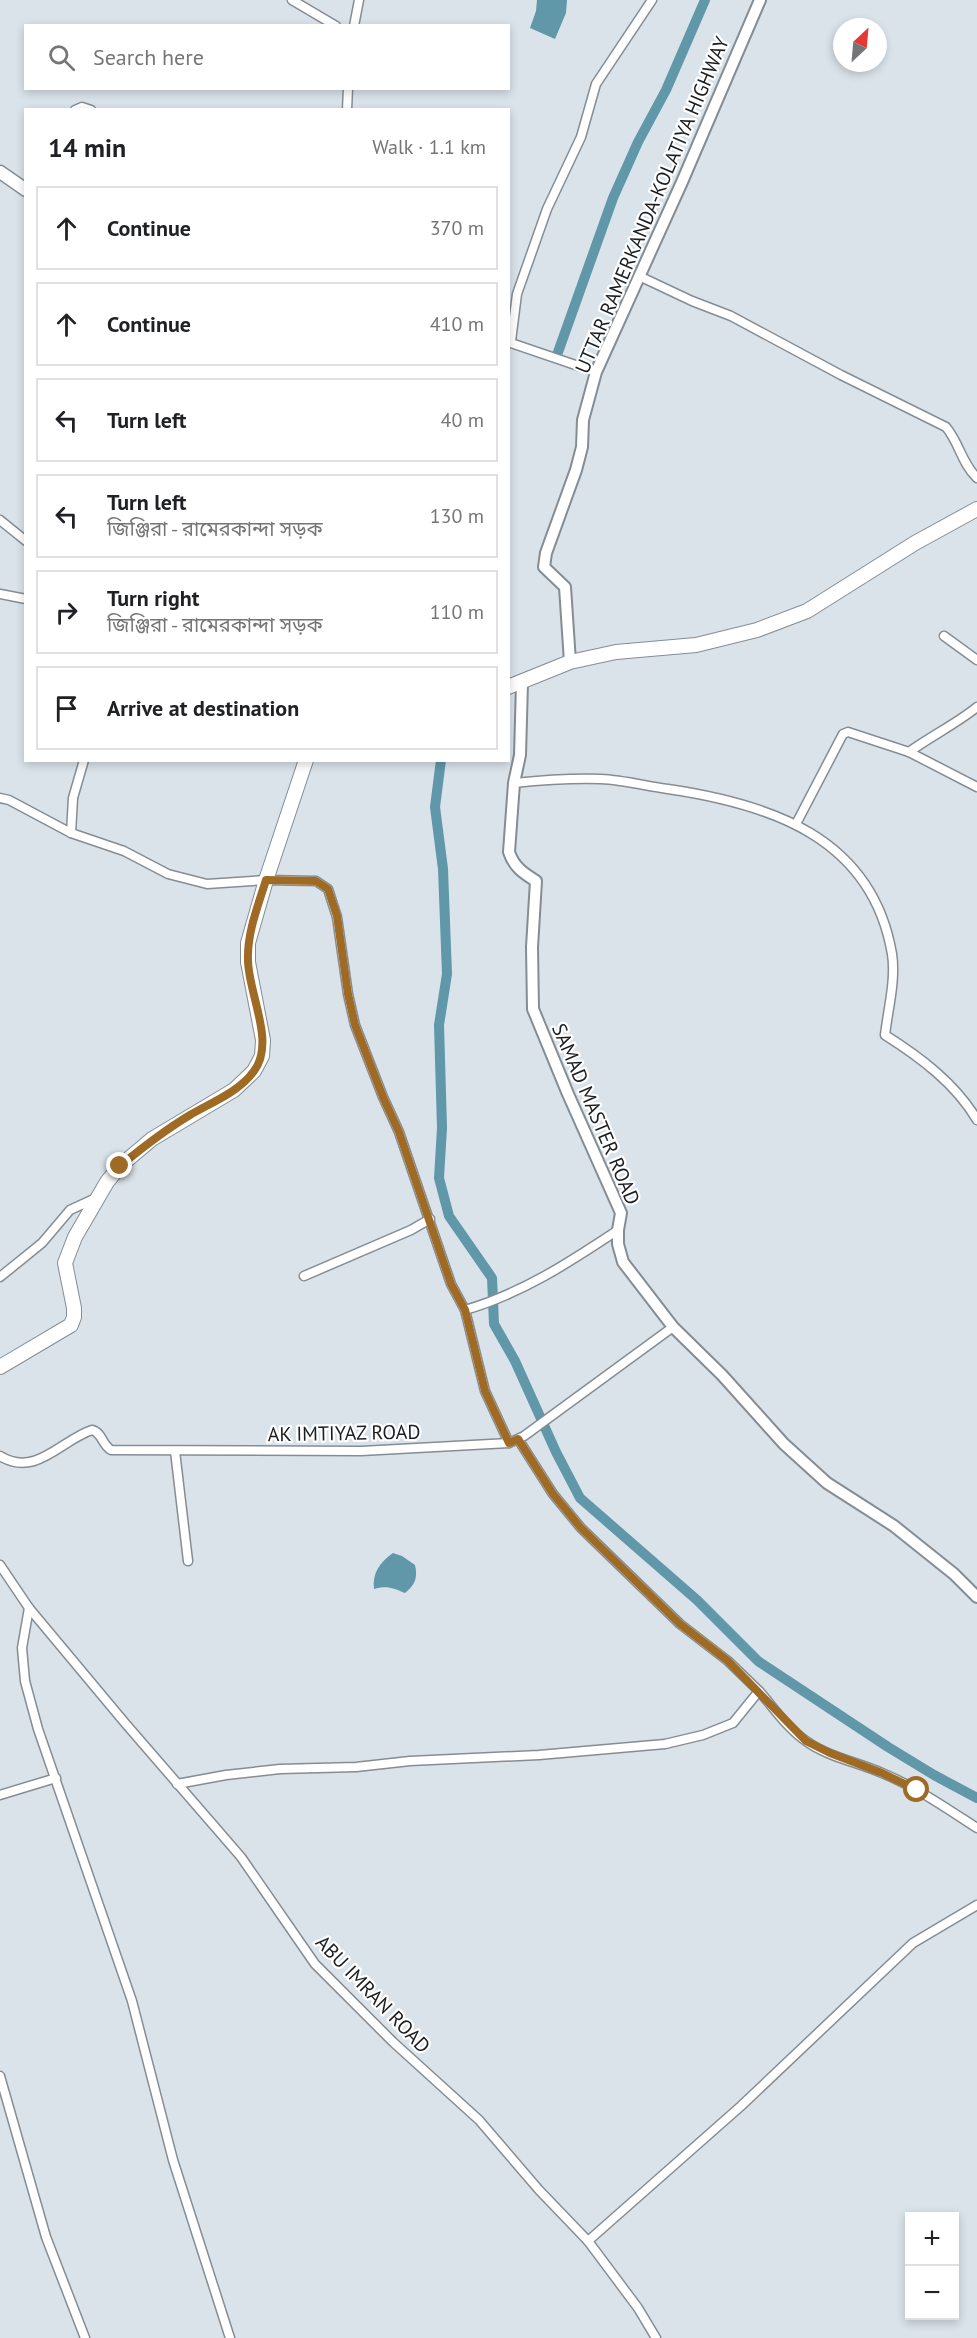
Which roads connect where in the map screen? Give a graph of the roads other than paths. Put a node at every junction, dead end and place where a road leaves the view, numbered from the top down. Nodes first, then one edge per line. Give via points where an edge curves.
1 (292, 0) edge
2 (359, 0) edge
3 (652, 0) edge
4 (760, 0) edge
5 (333, 24) edge
6 (354, 24) edge
7 (348, 90) edge
8 (347, 108) edge
9 (0, 172) edge
10 (24, 189) edge
11 (639, 276) junction
12 (510, 342) edge
13 (596, 372) junction
14 (977, 478) edge
15 (977, 509) edge
16 (0, 519) edge
17 (24, 539) edge
18 (0, 594) edge
19 (24, 599) edge
20 (944, 636) dead end
21 (977, 660) edge
22 (570, 662) junction
23 (522, 682) junction
24 (510, 686) edge
25 (977, 707) edge
26 (909, 752) junction
27 (83, 762) edge
28 (305, 762) edge
29 (514, 783) junction
30 (977, 787) edge
31 (0, 798) edge
32 (796, 824) junction
33 (71, 832) junction
34 (266, 880) junction
35 (977, 1120) edge
36 (96, 1198) junction
37 (430, 1219) junction
38 (618, 1230) junction
39 (304, 1276) dead end
40 (0, 1277) edge
41 (465, 1310) junction
42 (673, 1327) junction
43 (0, 1367) edge
44 (521, 1437) junction
45 (509, 1443) junction
46 (175, 1451) junction
47 (0, 1456) edge
48 (188, 1562) dead end
49 (0, 1565) edge
50 (977, 1597) edge
51 (29, 1608) junction
52 (759, 1691) junction
53 (56, 1778) junction
54 (177, 1784) junction
55 (0, 1795) edge
56 (977, 1828) edge
57 (977, 1905) edge
58 (0, 2076) edge
59 (588, 2241) junction
60 (85, 2338) edge
61 (230, 2338) edge
62 (656, 2338) edge

1 - 5 street
2 - 6 street
3 - 12 street via 596,84 581,137 547,208 517,294
4 - 11 street, UTTAR RAMERKANDA-KOLATIYA HIGHWAY
7 - 8 street
9 - 10 main road
11 - 13 street, UTTAR RAMERKANDA-KOLATIYA HIGHWAY
11 - 14 street via 731,316 946,427 956,438 967,468
12 - 13 street
13 - 22 street, UTTAR RAMERKANDA-KOLATIYA HIGHWAY via 583,420 582,447 544,567 565,587
15 - 22 main road via 797,615 696,645 616,652
16 - 17 street
18 - 19 street
20 - 21 street
22 - 23 main road
23 - 24 main road
23 - 29 street, SAMAD MASTER ROAD via 520,755
25 - 26 street
26 - 30 street
26 - 32 street via 854,732 843,734
27 - 33 street via 73,798
28 - 34 main road
29 - 32 street via 549,779 614,781 717,796
29 - 38 street, SAMAD MASTER ROAD via 509,852 520,872 536,881 533,1010 621,1213
31 - 33 street
32 - 35 street via 842,856 866,885 885,924 892,956 885,1035 919,1057
33 - 34 street via 124,851 168,874 207,884
34 - 36 main road via 248,943 248,963 263,1040 262,1056 254,1071 234,1090 152,1139 120,1166
34 - 37 street via 316,881 328,889 337,916 355,1025
36 - 40 street via 70,1210 42,1243
36 - 43 main road via 65,1263 74,1308 70,1325
37 - 39 street
37 - 41 street via 451,1284
38 - 41 street via 578,1257 503,1296
38 - 42 street, SAMAD MASTER ROAD via 623,1262
41 - 45 street via 485,1391
42 - 44 street, AK IMTIYAZ ROAD
42 - 50 street, SAMAD MASTER ROAD via 827,1484 894,1526
44 - 45 street, AK IMTIYAZ ROAD
44 - 52 street via 553,1494 581,1528 680,1624
45 - 46 street, AK IMTIYAZ ROAD via 362,1451
46 - 47 street, AK IMTIYAZ ROAD via 111,1450 92,1430 58,1450 20,1464
46 - 48 street
49 - 51 street, ABU IMRAN ROAD
51 - 53 street via 22,1648 25,1681
51 - 54 street, ABU IMRAN ROAD
52 - 54 street via 733,1723 665,1744 280,1769
52 - 56 street via 806,1741 917,1790
53 - 55 street
53 - 61 street via 132,2001 173,2160
54 - 59 street, ABU IMRAN ROAD via 241,1857 315,1964 478,2120
57 - 59 street via 913,1943 741,2106
58 - 60 street via 46,2237
59 - 62 street, ABU IMRAN ROAD

